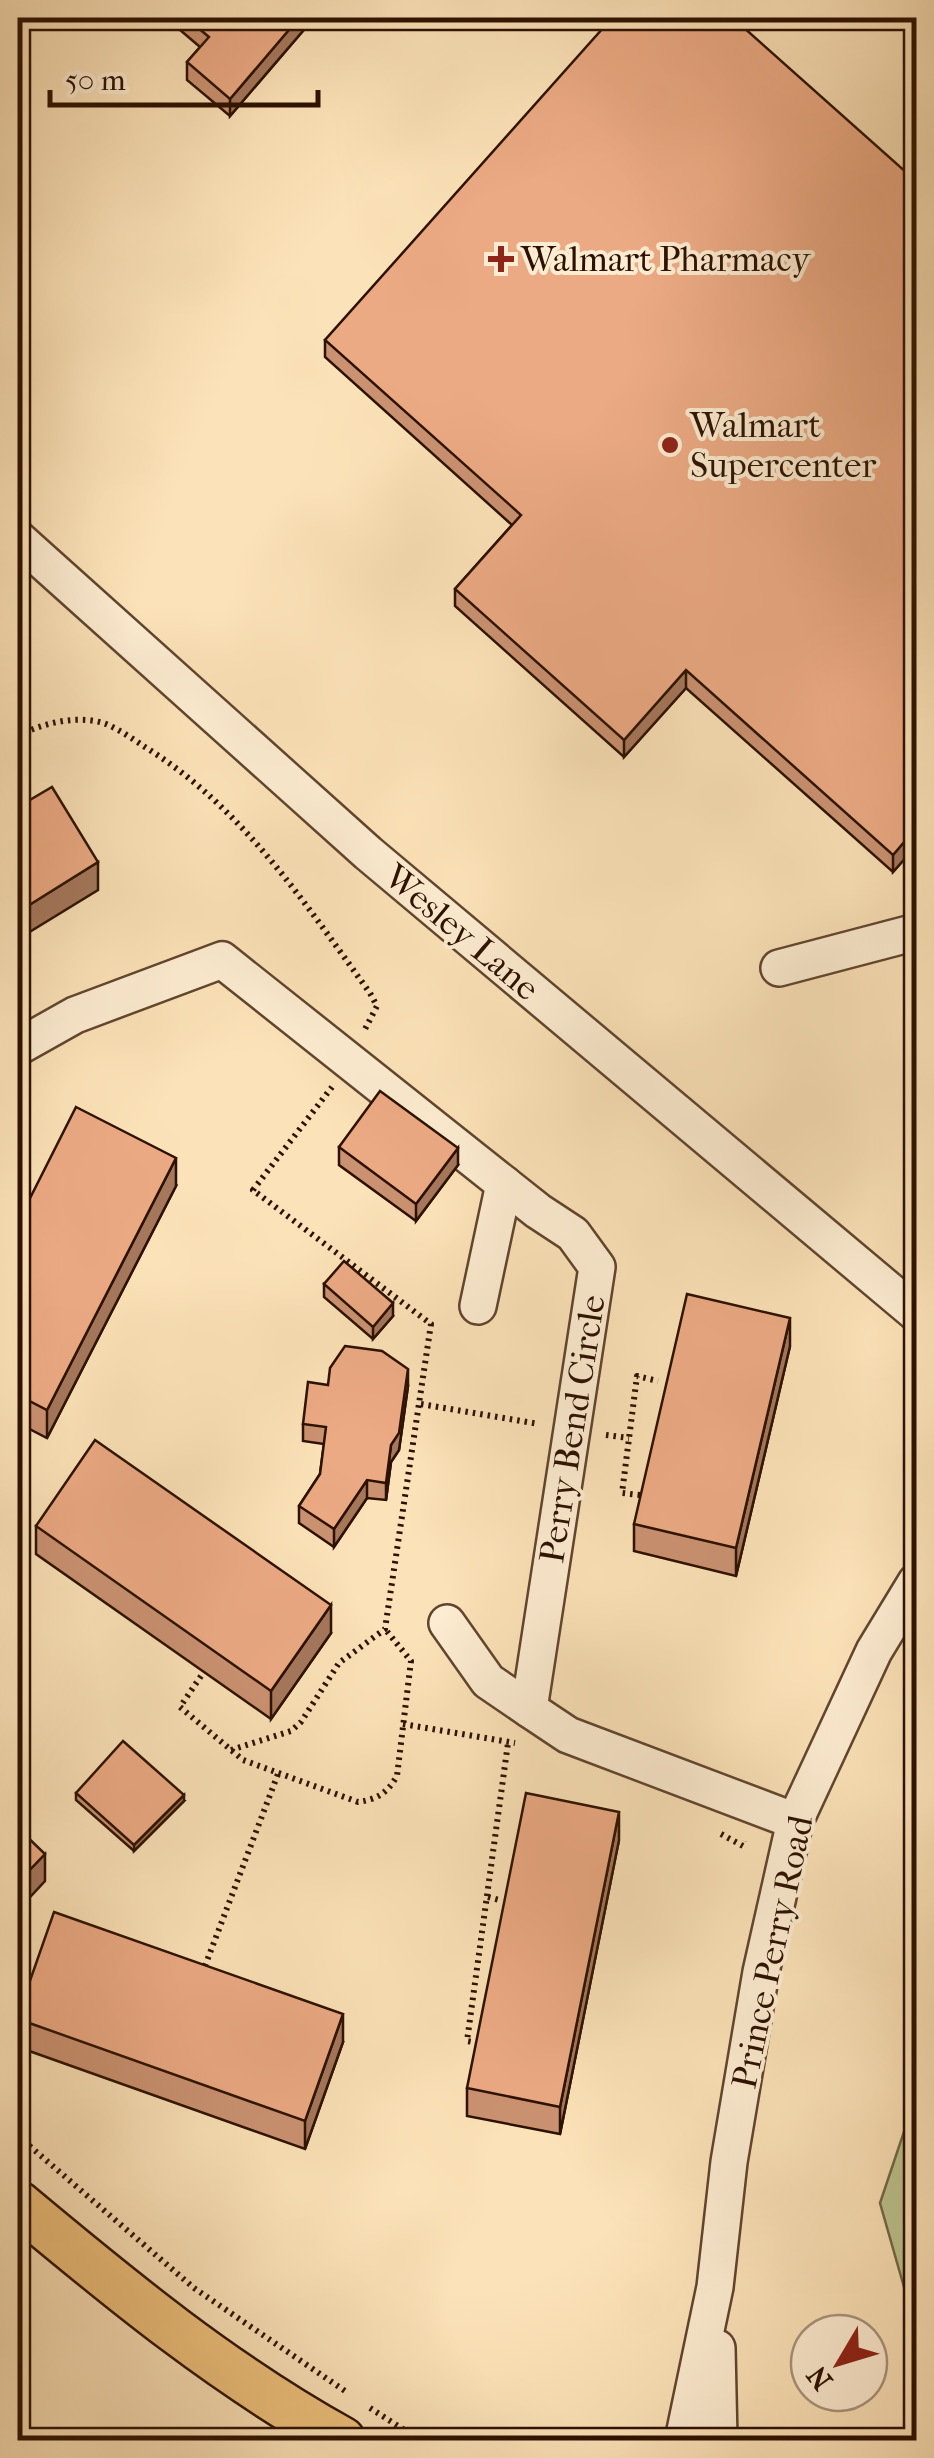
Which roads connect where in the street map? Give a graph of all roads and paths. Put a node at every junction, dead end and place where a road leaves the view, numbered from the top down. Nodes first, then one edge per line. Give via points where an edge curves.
1 (18, 539) edge
2 (18, 736) edge
3 (916, 932) edge
4 (779, 968) dead end
5 (18, 1047) edge
6 (347, 1059) junction
7 (504, 1184) junction
8 (478, 1306) dead end
9 (916, 1314) edge
10 (658, 1381) dead end
11 (420, 1404) junction
12 (572, 1429) junction
13 (629, 1438) junction
14 (640, 1495) edge
15 (916, 1582) edge
16 (446, 1624) dead end
17 (385, 1628) junction
18 (200, 1676) edge
19 (529, 1709) junction
20 (508, 1743) dead end
21 (232, 1750) junction
22 (278, 1774) junction
23 (796, 1820) junction
24 (488, 1897) junction
25 (499, 1900) dead end
26 (188, 1960) edge
27 (206, 1966) junction
28 (223, 1972) edge
29 (478, 2043) edge
30 (18, 2136) edge
31 (18, 2204) edge
32 (715, 2287) junction
33 (342, 2440) edge
34 (420, 2440) edge
35 (682, 2440) edge
36 (719, 2440) edge

1 - 9 street, Wesley Lane via 368,854
2 - 6 path via 78,719 104,723 166,760 230,812 377,1006
3 - 4 street
5 - 6 street, Perry Bend Circle via 75,1015 222,960
6 - 7 street, Perry Bend Circle
6 - 11 path via 253,1190 432,1324
7 - 8 street
7 - 12 street, Perry Bend Circle via 573,1234 597,1267
10 - 13 path via 638,1376
11 - 12 path
11 - 17 path
12 - 13 path
12 - 19 street, Perry Bend Circle
13 - 14 path via 622,1493
15 - 23 street, Prince Perry Road via 874,1651
16 - 19 street via 488,1681
17 - 21 path via 339,1664 291,1731
17 - 22 path via 412,1661 390,1788 358,1802
18 - 21 path via 180,1707
19 - 23 street via 568,1734
20 - 24 path
21 - 22 path
22 - 27 path
23 - 32 street, Prince Perry Road via 761,1972
24 - 25 path
24 - 29 path via 467,2042
26 - 27 path
27 - 28 path
30 - 34 path via 194,2288
31 - 33 main road via 151,2316 275,2403
32 - 35 street, Prince Perry Road
32 - 36 street, Prince Perry Road

